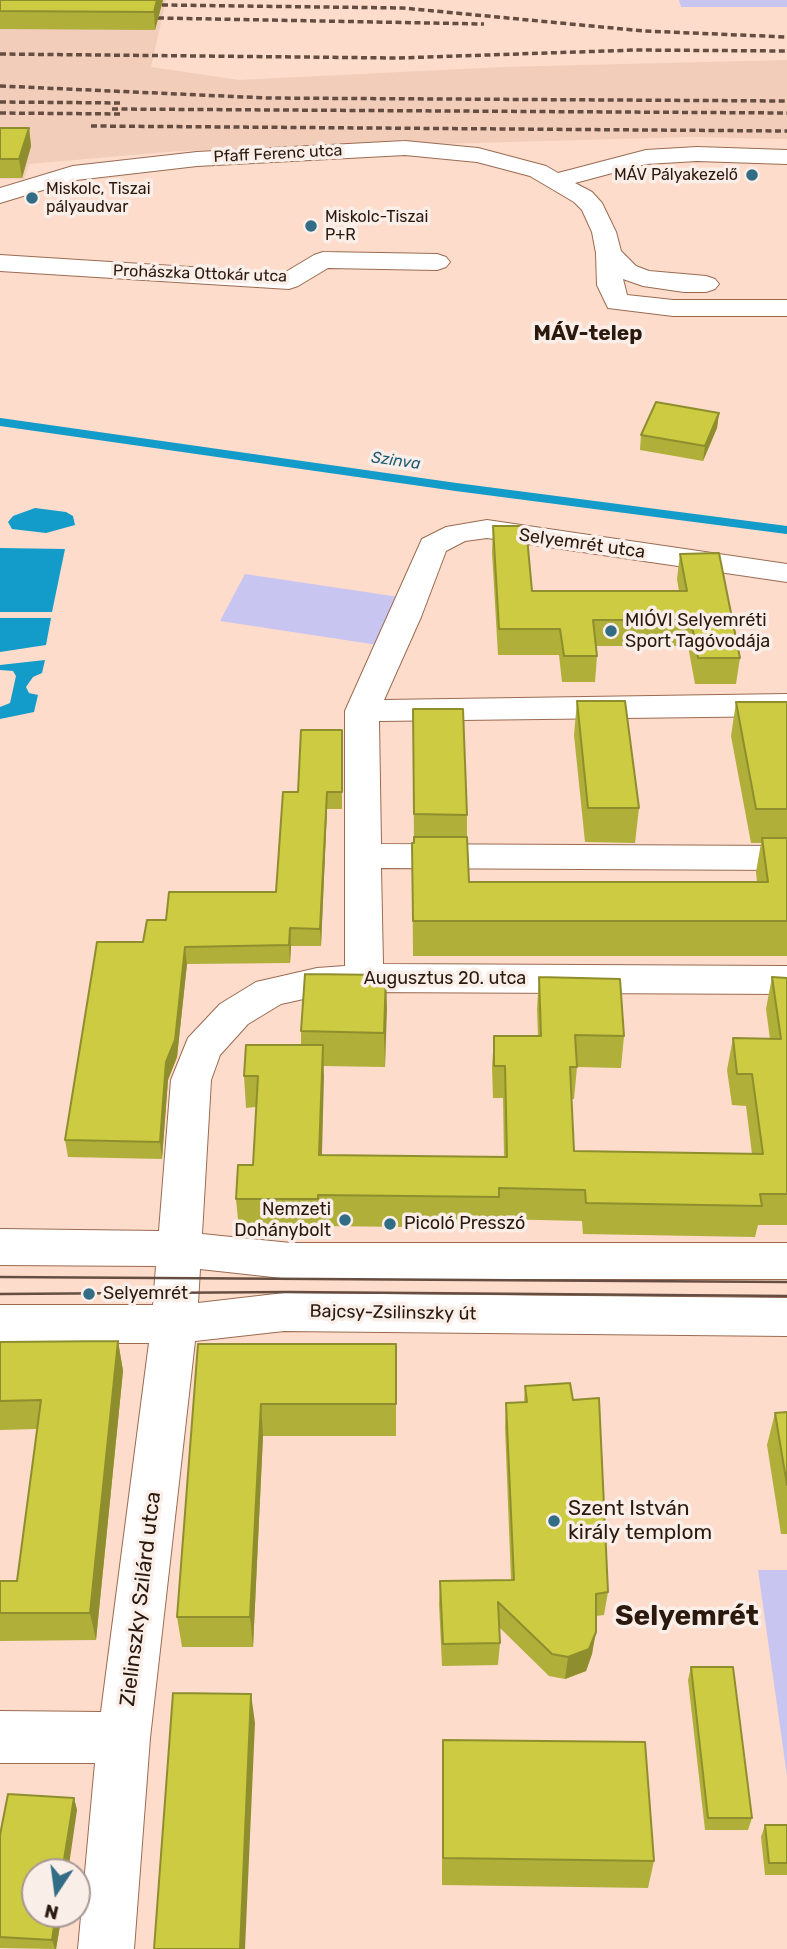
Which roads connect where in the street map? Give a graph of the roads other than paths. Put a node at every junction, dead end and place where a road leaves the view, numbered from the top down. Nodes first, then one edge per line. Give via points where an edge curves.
1 (787, 157) edge
2 (556, 180) junction
3 (0, 196) edge
4 (609, 253) junction
5 (437, 262) dead end
6 (0, 263) edge
7 (787, 284) edge
8 (787, 308) edge
9 (787, 573) edge
10 (787, 705) edge
11 (362, 711) junction
12 (363, 856) junction
13 (787, 858) edge
14 (364, 978) junction
15 (787, 980) edge
16 (0, 1247) edge
17 (180, 1249) junction
18 (787, 1261) edge
19 (787, 1317) edge
20 (0, 1324) edge
21 (174, 1324) junction
22 (0, 1737) edge
23 (124, 1738) junction
24 (106, 1949) edge

1 - 2 street via 658,156
2 - 3 street, Pfaff Ferenc utca via 478,155 430,149 361,149 108,167
2 - 4 street, Pfaff Ferenc utca via 593,208
4 - 7 street via 627,271 661,282
4 - 8 street, Pfaff Ferenc utca via 610,285 617,302 673,308
5 - 6 street, Prohászka Ottokár utca via 323,260 289,281
9 - 11 street, Selyemrét utca via 488,529 457,533 433,546
10 - 11 street
11 - 12 street, Selyemrét utca
12 - 13 street
12 - 14 street, Selyemrét utca
14 - 15 street, Augusztus 20. utca
14 - 17 street, Augusztus 20. utca via 271,992 234,1014 202,1048 191,1080
16 - 17 street
17 - 18 street via 291,1261
17 - 21 street, Zielinszky Szilárd utca
19 - 21 street, Bajcsy-Zsilinszky út via 284,1312
20 - 21 street, Bajcsy-Zsilinszky út
21 - 23 street, Zielinszky Szilárd utca
22 - 23 street
23 - 24 street, Zielinszky Szilárd utca

